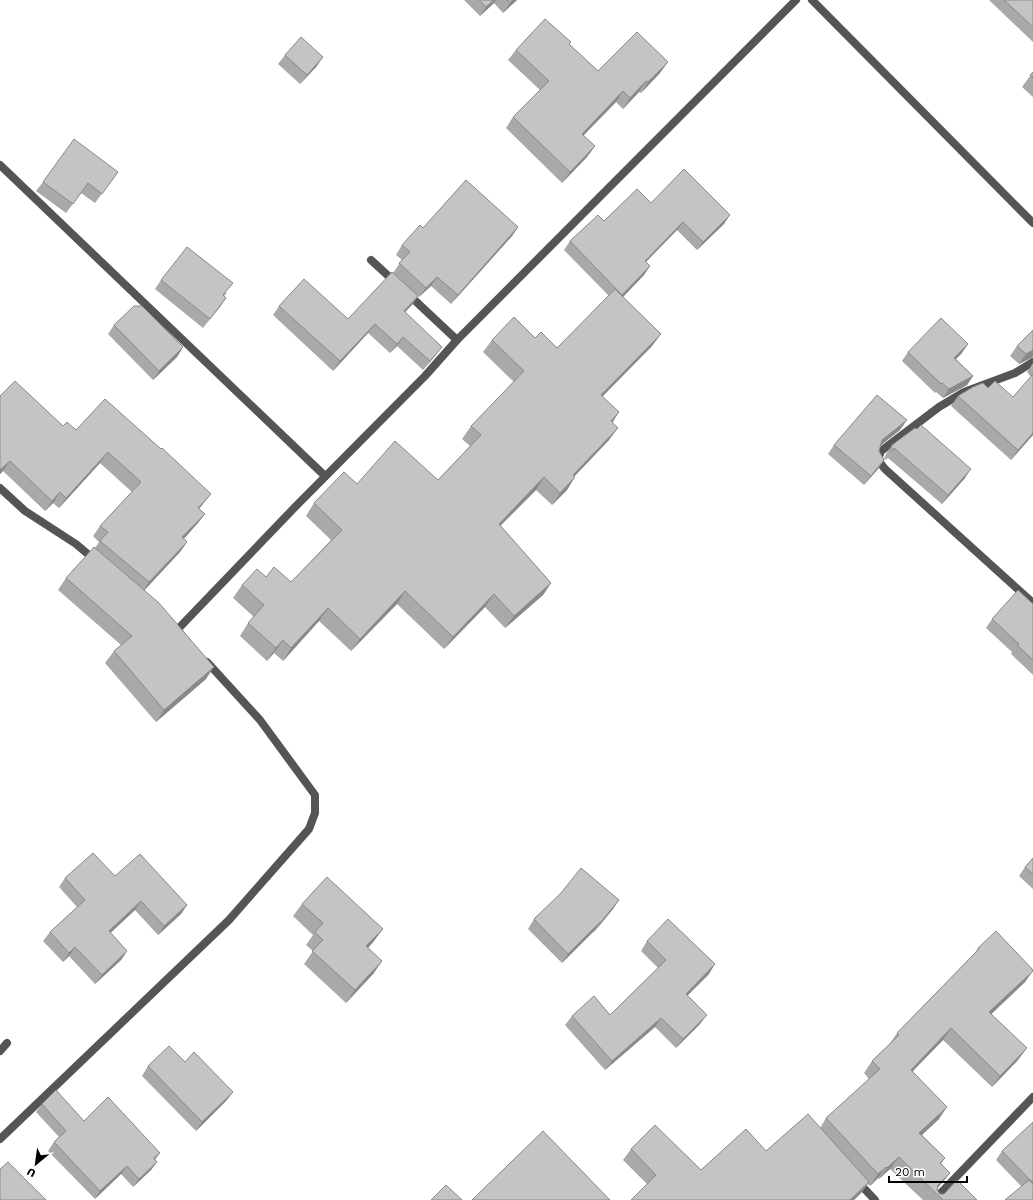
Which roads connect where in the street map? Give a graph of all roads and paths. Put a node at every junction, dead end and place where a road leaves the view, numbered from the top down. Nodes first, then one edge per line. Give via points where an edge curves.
1 (796, 0) edge
2 (812, 0) edge
3 (0, 165) edge
4 (1033, 223) edge
5 (372, 260) dead end
6 (457, 340) junction
7 (1033, 362) edge
8 (325, 476) junction
9 (0, 488) edge
10 (100, 564) edge
11 (1033, 603) edge
12 (187, 641) edge
13 (202, 657) edge
14 (7, 1043) dead end
15 (0, 1051) edge
16 (1033, 1097) edge
17 (0, 1139) edge
18 (853, 1176) edge
19 (875, 1200) edge
20 (934, 1200) edge

1 - 6 street
2 - 4 street
3 - 8 street
5 - 6 street
6 - 8 street via 425,376
7 - 11 street via 1015,373 964,392 939,407 881,451 878,460
8 - 12 street via 174,628
9 - 10 street via 25,511 76,544
13 - 17 street via 260,720 315,795 316,813 309,830 229,920
14 - 15 street
16 - 20 street
18 - 19 street

